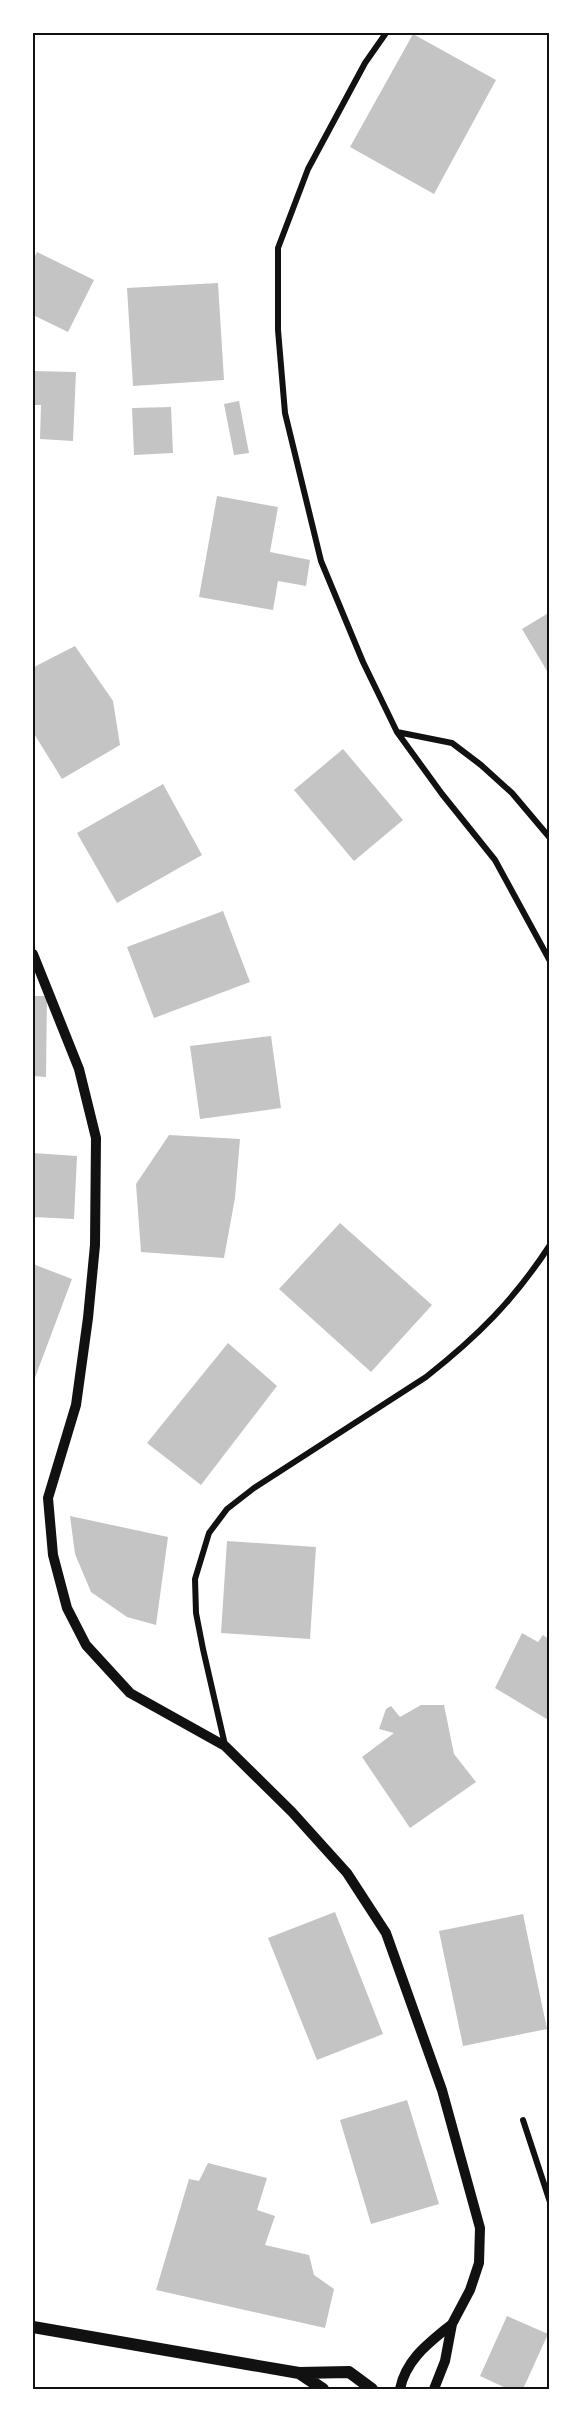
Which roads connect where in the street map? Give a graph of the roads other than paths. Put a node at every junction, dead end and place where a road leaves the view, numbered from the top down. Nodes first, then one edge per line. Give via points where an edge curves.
1 (386, 33) edge
2 (397, 732) junction
3 (550, 838) edge
4 (33, 954) edge
5 (550, 961) edge
6 (550, 1245) edge
7 (225, 1746) junction
8 (523, 2120) dead end
9 (550, 2202) edge
10 (452, 2324) junction
11 (33, 2327) edge
12 (299, 2373) junction
13 (323, 2389) edge
14 (372, 2389) edge
15 (400, 2389) edge
16 (434, 2389) edge

1 - 2 street via 365,63 308,169 278,248 278,330 285,412 321,561
2 - 3 street via 452,743 512,793
2 - 5 street via 495,860
4 - 7 street via 79,1070 96,1138 95,1245 88,1318 76,1405 48,1498 53,1556 67,1608 86,1645 130,1694
6 - 7 street via 508,1303 450,1358 254,1488 227,1509 209,1533 195,1579 196,1613
7 - 10 street via 347,1873 386,1933 442,2090 480,2228 479,2263
8 - 9 street
10 - 15 street via 413,2359
10 - 16 street via 445,2361
11 - 12 main road
12 - 13 main road
12 - 14 main road via 349,2372

